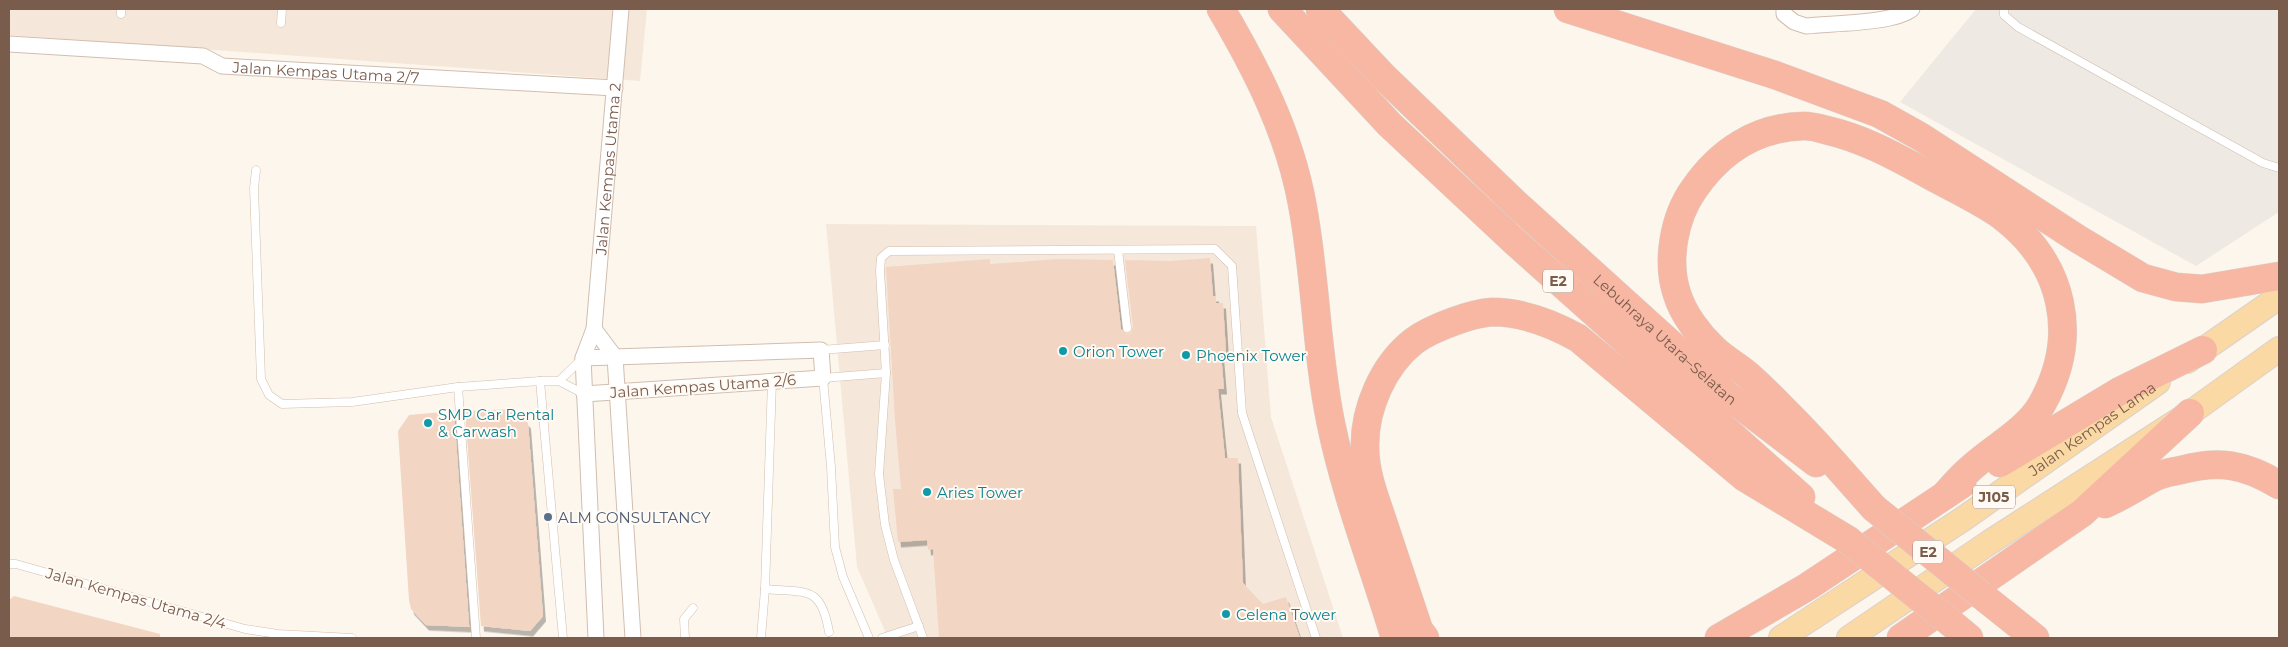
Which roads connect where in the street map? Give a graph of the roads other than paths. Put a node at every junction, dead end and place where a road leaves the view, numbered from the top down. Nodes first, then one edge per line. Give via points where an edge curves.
1 (282, 9) edge
2 (621, 9) edge
3 (1221, 9) edge
4 (1282, 9) edge
5 (1320, 9) edge
6 (1568, 9) edge
7 (1784, 9) edge
8 (1912, 9) edge
9 (2004, 9) edge
10 (281, 23) dead end
11 (9, 44) edge
12 (615, 88) junction
13 (2279, 168) edge
14 (256, 170) dead end
15 (1118, 250) junction
16 (2279, 276) edge
17 (2279, 297) edge
18 (1127, 328) dead end
19 (594, 329) junction
20 (885, 345) junction
21 (2279, 349) edge
22 (821, 350) junction
23 (2203, 350) junction
24 (615, 357) junction
25 (583, 358) junction
26 (886, 373) junction
27 (823, 378) junction
28 (559, 380) junction
29 (772, 380) junction
30 (540, 381) junction
31 (458, 387) junction
32 (616, 391) junction
33 (584, 394) junction
34 (2190, 413) junction
35 (2279, 485) edge
36 (1946, 494) junction
37 (1874, 508) junction
38 (2082, 513) junction
39 (1848, 540) junction
40 (9, 564) edge
41 (765, 589) junction
42 (693, 608) dead end
43 (1760, 615) junction
44 (918, 626) junction
45 (245, 629) junction
46 (1960, 631) edge
47 (829, 632) dead end
48 (243, 638) edge
49 (352, 638) edge
50 (476, 638) edge
51 (564, 638) edge
52 (596, 638) edge
53 (633, 638) edge
54 (685, 638) edge
55 (761, 638) edge
56 (869, 638) edge
57 (882, 638) edge
58 (923, 638) edge
59 (1316, 638) edge
60 (1395, 638) edge
61 (1425, 638) edge
62 (1712, 638) edge
63 (1719, 638) edge
64 (1781, 638) edge
65 (1849, 638) edge
66 (1901, 638) edge
67 (2035, 638) edge

1 - 10 lane
2 - 12 street, Jalan Kempas Utama 2
3 - 60 highway via 1262,84 1292,161 1310,250 1331,423 1351,500
4 - 39 highway, Lebuhraya Utara–Selatan / E2 via 1390,125 1494,223
5 - 37 highway, Lebuhraya Utara–Selatan / E2 via 1383,76 1515,203 1727,395
6 - 16 highway via 1775,75 1880,114 2143,278 2176,287 2202,289
7 - 8 street via 1784,14 1794,22 1806,26 1889,18 1905,15
9 - 13 lane via 2004,15 2018,27 2263,163
11 - 12 street, Jalan Kempas Utama 2/7 via 203,56 222,66
12 - 19 street, Jalan Kempas Utama 2
14 - 31 lane via 261,379 268,395 282,404 334,402
15 - 18 lane
15 - 20 lane via 889,251 881,258 880,271
15 - 59 lane via 1215,249 1232,266 1242,413
17 - 23 main road, J105
19 - 24 street
19 - 25 street, Jalan Kempas Utama 2
20 - 22 lane, Jalan Kempas Utama 2/6
20 - 26 lane
21 - 34 main road, J105
22 - 24 street, Jalan Kempas Utama 2/6
22 - 27 street
23 - 36 highway via 2120,390
23 - 64 main road, Jalan Kempas Lama / J105 via 1963,519
24 - 25 street, Jalan Kempas Utama 2/6
24 - 32 street
25 - 28 lane
25 - 33 street
26 - 27 lane, Jalan Kempas Utama 2/6
26 - 44 lane via 879,474 885,526 899,578
27 - 29 street, Jalan Kempas Utama 2/6
27 - 56 lane via 835,547 843,577
28 - 30 lane
28 - 33 lane
29 - 32 street, Jalan Kempas Utama 2/6
29 - 41 lane
30 - 31 lane
30 - 51 lane
31 - 50 lane
32 - 33 street, Jalan Kempas Utama 2/6
32 - 53 street
33 - 52 street
34 - 38 highway
34 - 65 main road, J105
35 - 38 highway via 2263,474 2231,464 2202,465 2157,476 2121,497
36 - 37 highway via 2041,406 2054,379 2062,346 2063,312 2052,275 2033,245 2003,217 1886,151 1849,135 1806,126 1770,131 1736,145 1708,168 1688,196 1677,222 1673,247 1677,294 1690,320 1713,348 1748,375
36 - 43 highway
37 - 67 highway, Lebuhraya Utara–Selatan / E2, bridge
38 - 66 highway
39 - 46 highway, Lebuhraya Utara–Selatan / E2, bridge
39 - 61 highway via 1744,477 1578,338 1551,323 1520,315 1491,312 1468,317 1440,326 1414,342 1390,367 1376,391 1368,421 1365,448 1368,476 1419,630
40 - 45 lane, Jalan Kempas Utama 2/4
41 - 47 lane via 816,597 825,610
41 - 55 lane
42 - 54 lane via 684,618
43 - 62 highway
43 - 63 highway
44 - 57 lane
44 - 58 lane
45 - 48 lane
45 - 49 lane, Jalan Kempas Utama 2/4

